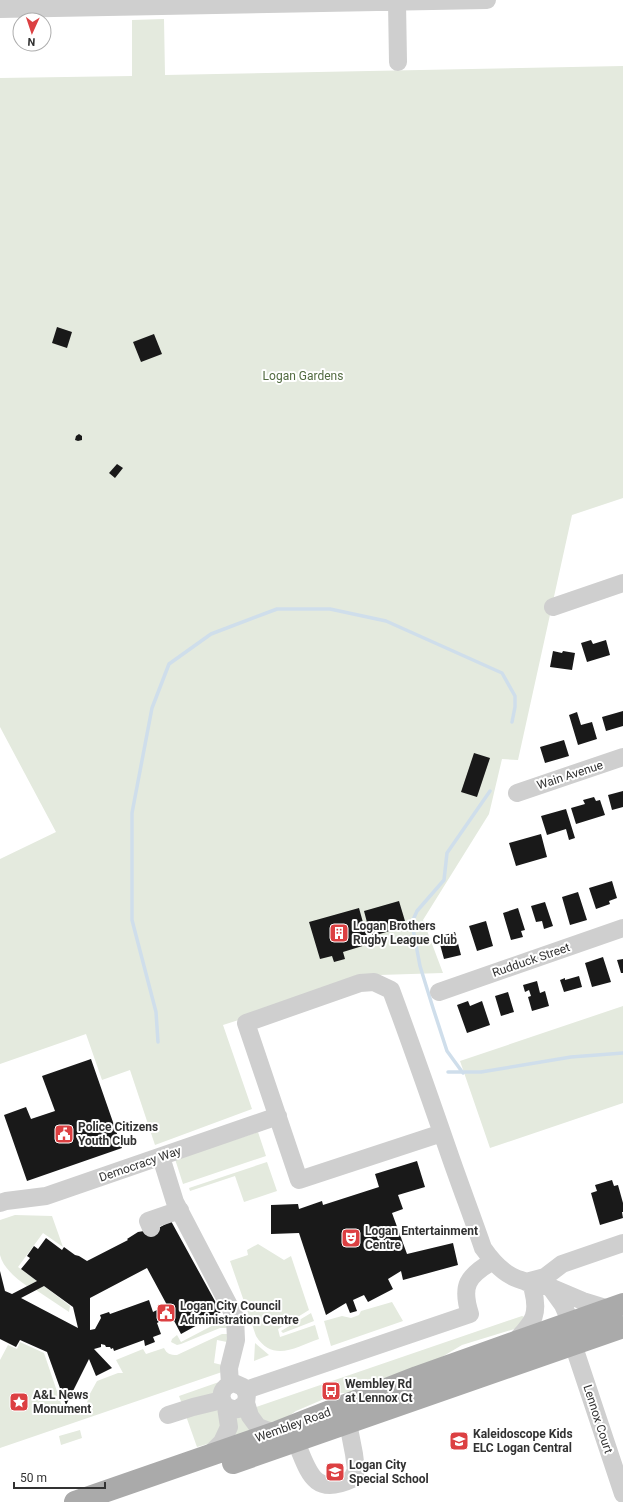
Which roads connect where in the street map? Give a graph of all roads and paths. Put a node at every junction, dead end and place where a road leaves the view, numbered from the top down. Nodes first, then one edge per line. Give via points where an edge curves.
1 (487, 0) edge
2 (347, 1) edge
3 (397, 2) junction
4 (0, 9) edge
5 (398, 62) dead end
6 (623, 583) edge
7 (553, 607) dead end
8 (623, 757) edge
9 (517, 793) dead end
10 (623, 928) edge
11 (439, 992) dead end
12 (278, 1116) junction
13 (442, 1133) junction
14 (161, 1157) junction
15 (0, 1203) edge
16 (180, 1210) junction
17 (151, 1228) dead end
18 (623, 1244) edge
19 (493, 1261) junction
20 (536, 1287) junction
21 (616, 1307) edge
22 (623, 1327) edge
23 (568, 1331) junction
24 (514, 1343) junction
25 (234, 1397) junction
26 (168, 1415) dead end
27 (348, 1423) junction
28 (274, 1432) junction
29 (296, 1442) junction
30 (209, 1455) junction
31 (623, 1494) edge
32 (75, 1502) edge
33 (116, 1502) edge

1 - 3 street
2 - 3 street
2 - 4 street
3 - 5 street
6 - 7 street
8 - 9 street, Wain Avenue
10 - 11 street, Rudduck Street
12 - 13 street via 299,1180
12 - 13 street via 246,1023 360,983 374,982 391,990
12 - 14 street, Democracy Way
13 - 19 street via 483,1248
14 - 15 street, Democracy Way via 46,1196
14 - 16 street via 175,1202
16 - 17 street via 148,1221
16 - 25 street via 235,1317 236,1340 229,1368
18 - 20 street via 562,1264
19 - 20 street via 504,1271
19 - 25 street via 471,1277 467,1285 465,1294 470,1314
20 - 21 street via 583,1301
20 - 23 street, Lennox Court
20 - 24 street via 536,1311 533,1319
21 - 23 main road, Wembley Road
22 - 23 main road, Wembley Road
23 - 24 main road, Wembley Road
23 - 27 main road, Wembley Road
23 - 31 street, Lennox Court
24 - 28 main road, Wembley Road
25 - 26 street
25 - 28 street via 258,1427
25 - 30 street via 229,1427 222,1442
27 - 29 main road, Wembley Road
27 - 29 street via 356,1470 352,1479 340,1484 326,1486 318,1483 308,1470
28 - 30 main road, Wembley Road
29 - 33 main road, Wembley Road
30 - 32 main road, Wembley Road

